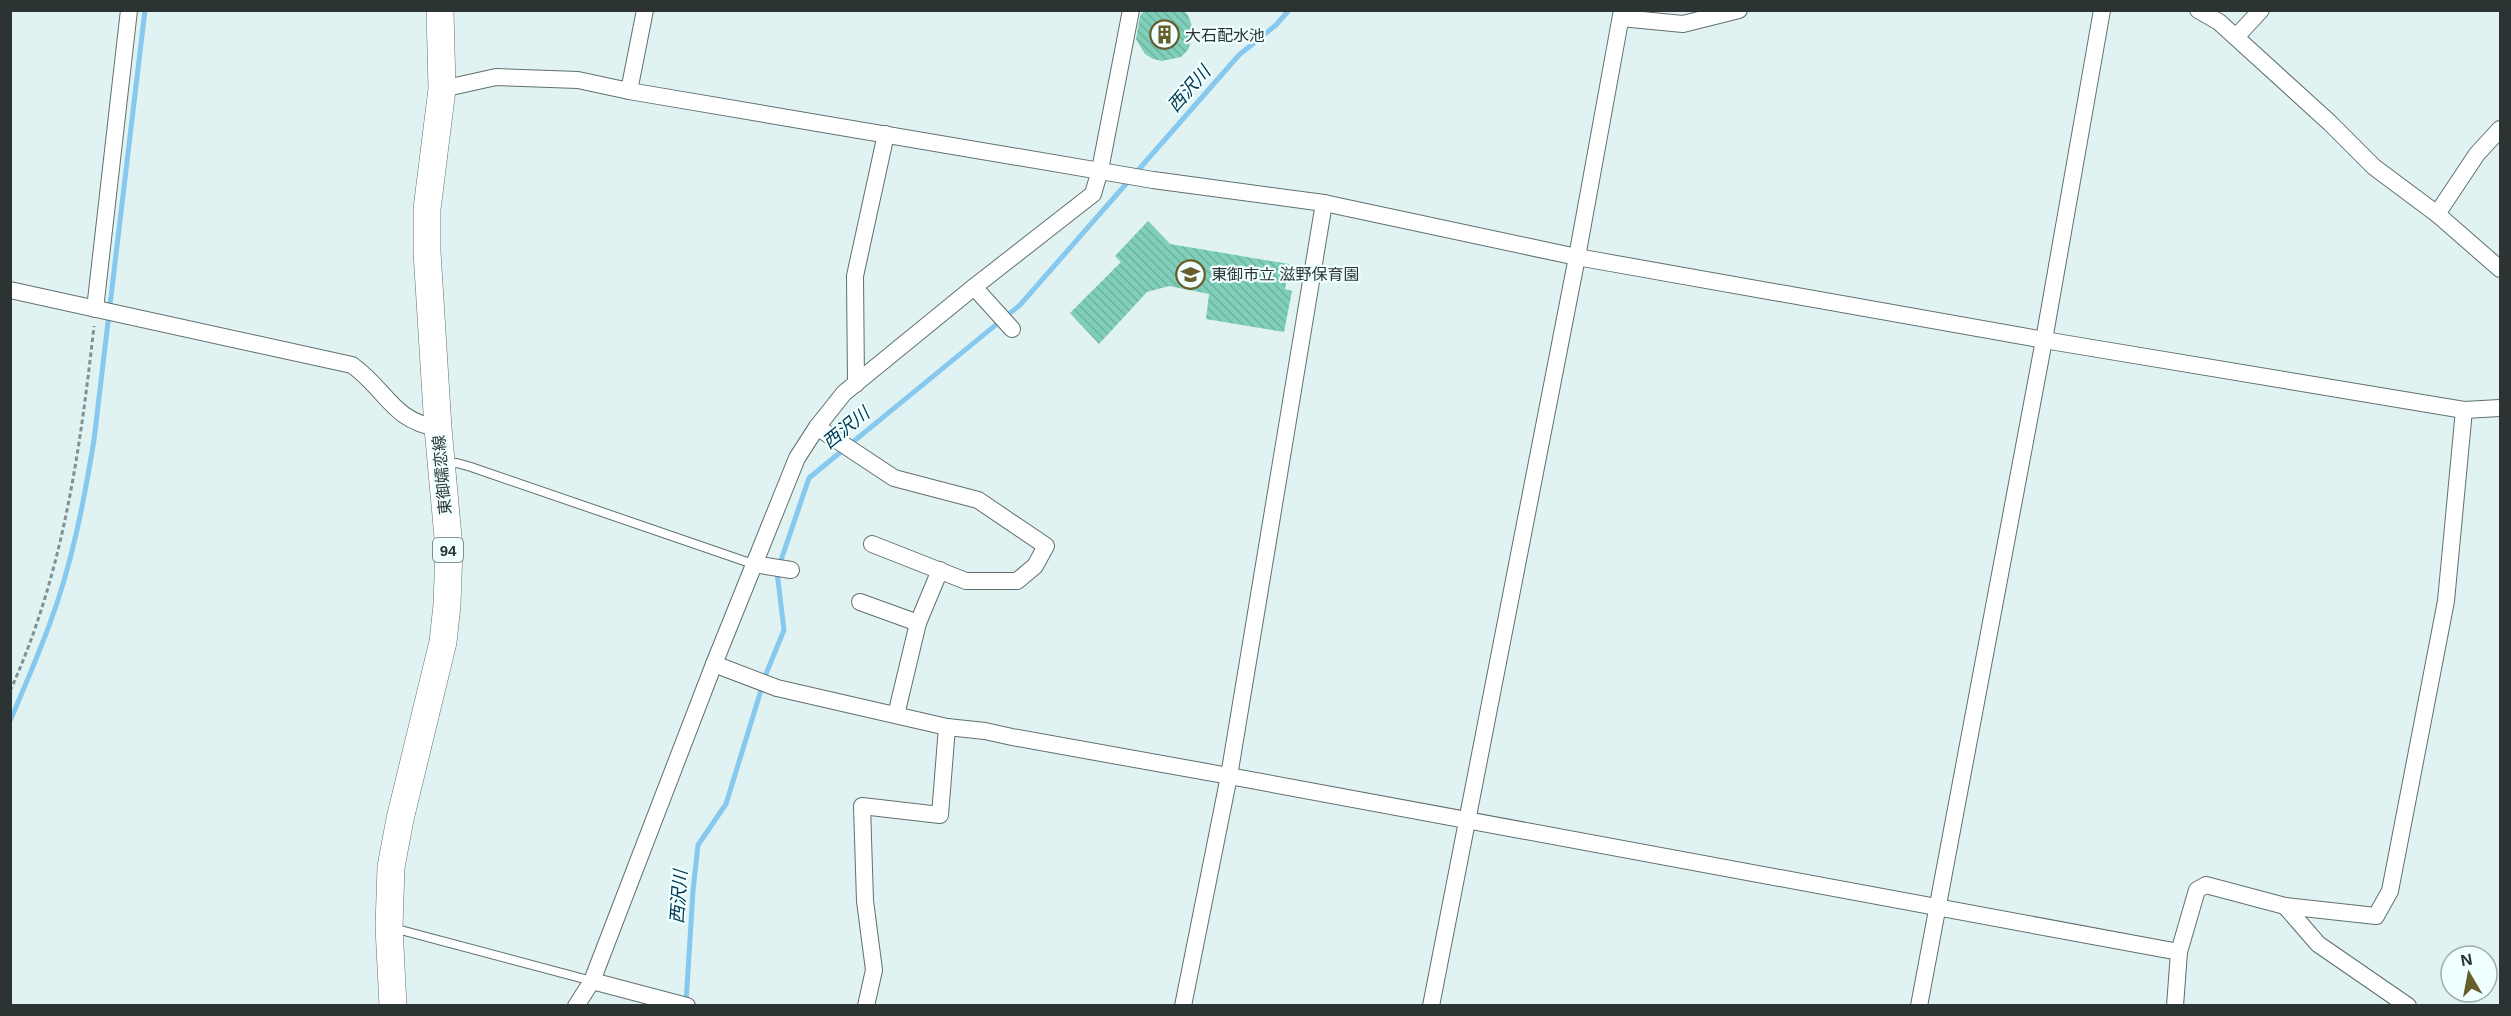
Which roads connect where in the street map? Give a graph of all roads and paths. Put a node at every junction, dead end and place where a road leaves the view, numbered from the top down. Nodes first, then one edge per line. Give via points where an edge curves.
1 (129, 10) edge
2 (440, 10) edge
3 (645, 10) edge
4 (1131, 10) edge
5 (1739, 10) edge
6 (2102, 10) edge
7 (2198, 10) edge
8 (2261, 10) edge
9 (1621, 14) edge
10 (2236, 37) junction
11 (442, 89) junction
12 (629, 91) junction
13 (2500, 129) edge
14 (886, 134) junction
15 (1100, 170) junction
16 (1324, 203) junction
17 (2437, 214) junction
18 (1577, 257) junction
19 (2500, 269) edge
20 (974, 287) junction
21 (10, 290) edge
22 (95, 309) junction
23 (1012, 329) dead end
24 (2044, 340) junction
25 (856, 384) junction
26 (2500, 408) edge
27 (2464, 410) junction
28 (817, 427) junction
29 (438, 428) junction
30 (441, 464) junction
31 (872, 544) dead end
32 (760, 565) junction
33 (791, 570) dead end
34 (940, 570) junction
35 (860, 602) dead end
36 (918, 623) junction
37 (714, 664) junction
38 (10, 691) edge
39 (896, 716) junction
40 (947, 727) junction
41 (1229, 776) junction
42 (1468, 820) junction
43 (1939, 906) junction
44 (2285, 906) junction
45 (389, 927) junction
46 (2179, 952) junction
47 (592, 981) junction
48 (393, 1005) edge
49 (576, 1005) edge
50 (687, 1005) edge
51 (866, 1005) edge
52 (1184, 1005) edge
53 (1431, 1005) edge
54 (1918, 1005) edge
55 (2175, 1005) edge
56 (2408, 1005) edge

1 - 22 street
2 - 11 main road, 東御嬬恋線 / 94
3 - 12 street
4 - 15 street
5 - 9 street via 1683,24
6 - 24 street
7 - 10 street via 2219,21
8 - 10 street
9 - 18 street
10 - 17 street via 2374,167
11 - 12 street via 496,76 578,80
11 - 29 main road, 東御嬬恋線 / 94 via 427,209
12 - 14 street
13 - 17 street via 2477,154
14 - 15 street
14 - 25 street via 855,276
15 - 16 street
15 - 20 street via 1093,194
16 - 18 street
16 - 41 street
17 - 19 street
18 - 24 street
18 - 42 street
20 - 23 street
20 - 25 street
21 - 22 street
22 - 29 street via 352,365 400,415 420,426
22 - 38 path via 70,503 46,596
24 - 27 street
24 - 43 street
25 - 28 street
26 - 27 street
27 - 44 street via 2446,601 2390,891 2376,916
28 - 32 street via 797,458
28 - 34 street via 894,478 978,500 1046,546 1035,566 1017,581 966,580
29 - 30 main road, 東御嬬恋線 / 94
30 - 32 lane via 471,467
30 - 45 main road, 東御嬬恋線 / 94 via 448,548 443,642 398,829 391,867
31 - 34 street
32 - 33 street
32 - 37 street
34 - 36 street
35 - 36 street
36 - 39 street
37 - 39 street via 775,688
37 - 47 street
39 - 40 street
40 - 41 street via 985,730
40 - 51 street via 940,814 862,806 874,970
41 - 42 street
41 - 52 street
42 - 43 street
42 - 53 street
43 - 46 street
43 - 54 street
44 - 46 street via 2206,885 2197,890
44 - 56 street via 2318,944
45 - 47 lane
45 - 48 main road, 東御嬬恋線 / 94
46 - 55 street
47 - 49 street
47 - 50 street

